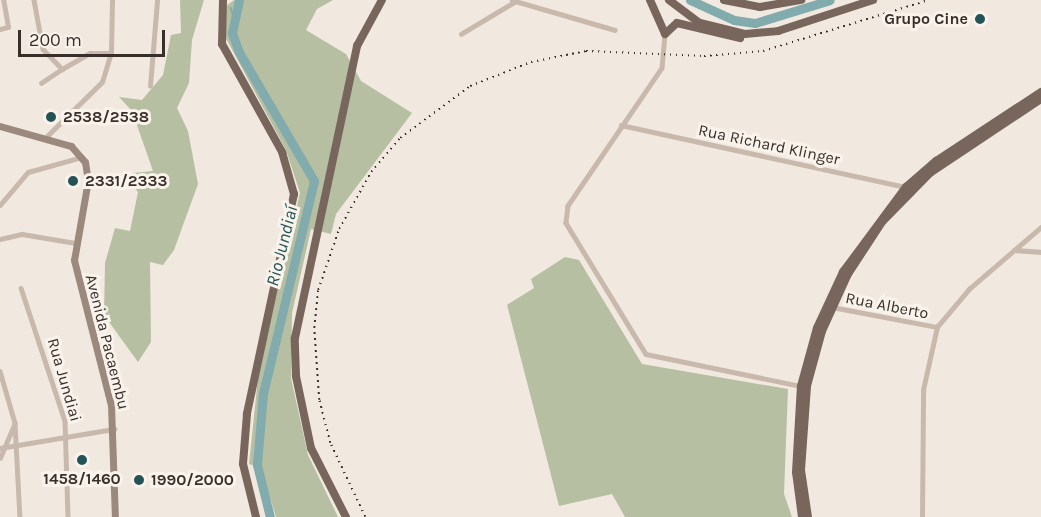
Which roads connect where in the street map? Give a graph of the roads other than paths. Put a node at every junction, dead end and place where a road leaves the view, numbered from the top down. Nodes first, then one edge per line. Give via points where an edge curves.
1 (3, 0) edge
2 (34, 0) edge
3 (112, 0) edge
4 (157, 0) edge
5 (223, 0) edge
6 (382, 0) edge
7 (650, 0) edge
8 (669, 0) edge
9 (724, 0) edge
10 (801, 0) edge
11 (873, 0) edge
12 (514, 1) edge
13 (0, 29) edge
14 (615, 30) dead end
15 (767, 33) junction
16 (461, 34) dead end
17 (665, 37) junction
18 (111, 53) junction
19 (62, 69) junction
20 (41, 83) dead end
21 (150, 86) dead end
22 (1041, 92) edge
23 (1041, 99) edge
24 (621, 125) junction
25 (0, 126) edge
26 (46, 138) junction
27 (82, 157) junction
28 (908, 189) junction
29 (0, 205) edge
30 (1041, 227) edge
31 (0, 239) edge
32 (75, 243) junction
33 (1014, 250) junction
34 (1041, 252) edge
35 (21, 288) dead end
36 (832, 307) junction
37 (937, 327) junction
38 (0, 371) edge
39 (801, 386) junction
40 (15, 423) junction
41 (114, 429) junction
42 (66, 438) junction
43 (3, 448) edge
44 (17, 449) junction
45 (0, 458) edge
46 (21, 517) edge
47 (68, 517) edge
48 (115, 517) edge
49 (256, 517) edge
50 (346, 517) edge
51 (802, 517) edge
52 (808, 517) edge
53 (922, 517) edge

1 - 13 street via 8,27
2 - 19 street via 34,21 43,50
3 - 18 street
4 - 21 street
5 - 49 main road via 222,44 282,152 294,194 247,414 243,464
6 - 50 main road via 357,46 295,338 296,376 311,448
7 - 17 main road
8 - 15 main road via 713,28
9 - 10 main road via 760,7
11 - 15 main road
12 - 14 street
12 - 16 street
15 - 17 main road via 724,37 677,23
17 - 24 street via 663,58
18 - 19 street via 90,53
18 - 26 street via 96,93
19 - 20 street
22 - 28 main road via 936,161
23 - 28 main road
24 - 28 street, Rua Richard Klinger
24 - 39 street via 565,219 641,350 663,360
25 - 26 main road
26 - 27 main road via 71,146
27 - 29 street via 28,172
27 - 32 main road, Avenida Pacaembu via 88,180
28 - 36 main road via 859,254
28 - 39 main road via 843,272 817,328
30 - 33 street
31 - 32 street via 22,234
32 - 41 main road, Avenida Pacaembu via 78,288
33 - 34 street
33 - 37 street via 969,289
35 - 42 street, Rua Jundiai via 59,396
36 - 37 street, Rua Alberto
36 - 52 main road via 804,408 801,470
37 - 53 street via 923,390
38 - 40 street
39 - 51 main road via 796,451
40 - 43 street
40 - 44 street
41 - 42 street
41 - 48 main road, Avenida Pacaembu
42 - 44 street
42 - 47 street, Rua Jundiai
43 - 44 street
43 - 45 street
44 - 46 street

